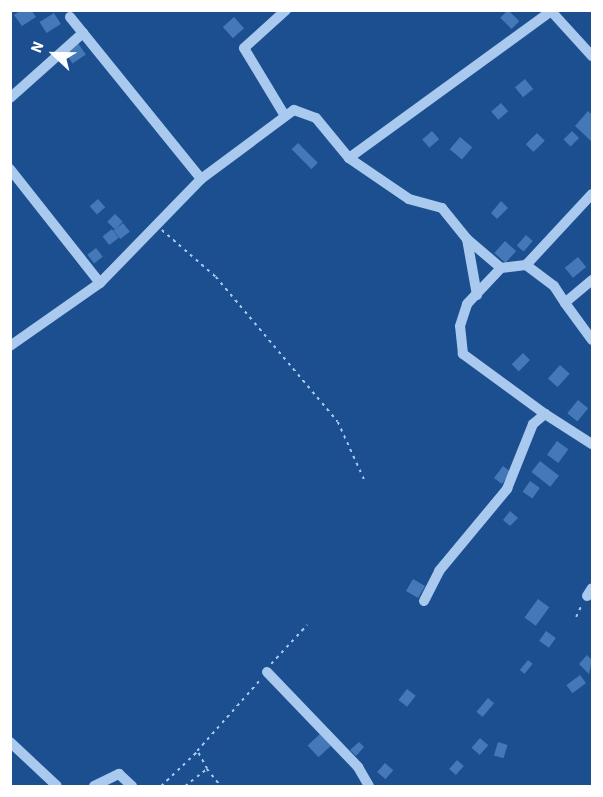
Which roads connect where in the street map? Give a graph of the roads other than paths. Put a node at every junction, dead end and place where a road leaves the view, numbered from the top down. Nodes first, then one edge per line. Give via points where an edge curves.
1 (286, 10) edge
2 (69, 17) dead end
3 (82, 33) junction
4 (592, 56) edge
5 (10, 98) edge
6 (285, 116) junction
7 (350, 158) junction
8 (10, 169) edge
9 (201, 179) junction
10 (592, 194) edge
11 (466, 239) junction
12 (526, 265) junction
13 (501, 268) junction
14 (592, 282) edge
15 (100, 283) junction
16 (477, 295) junction
17 (565, 303) junction
18 (592, 340) edge
19 (10, 346) edge
20 (545, 414) junction
21 (592, 444) edge
22 (424, 601) dead end
23 (267, 672) road end
24 (10, 742) edge
25 (57, 786) edge
26 (94, 786) edge
27 (132, 786) edge
28 (369, 786) edge

1 - 6 street via 243,48
2 - 3 street
3 - 5 street
3 - 9 street
4 - 7 street via 551,11
6 - 7 street via 294,110 316,118
6 - 9 street
7 - 11 street via 409,198 442,208
8 - 15 street
9 - 15 street
10 - 12 street
11 - 13 street
11 - 16 street via 476,268
12 - 13 street
12 - 17 street via 554,286
13 - 16 street
14 - 17 street
15 - 19 street
16 - 20 street via 466,304 460,326 463,354
17 - 18 street
20 - 21 street
20 - 22 street via 533,424 507,489 439,571
23 - 28 street via 358,767
24 - 25 street
26 - 27 street via 119,774

